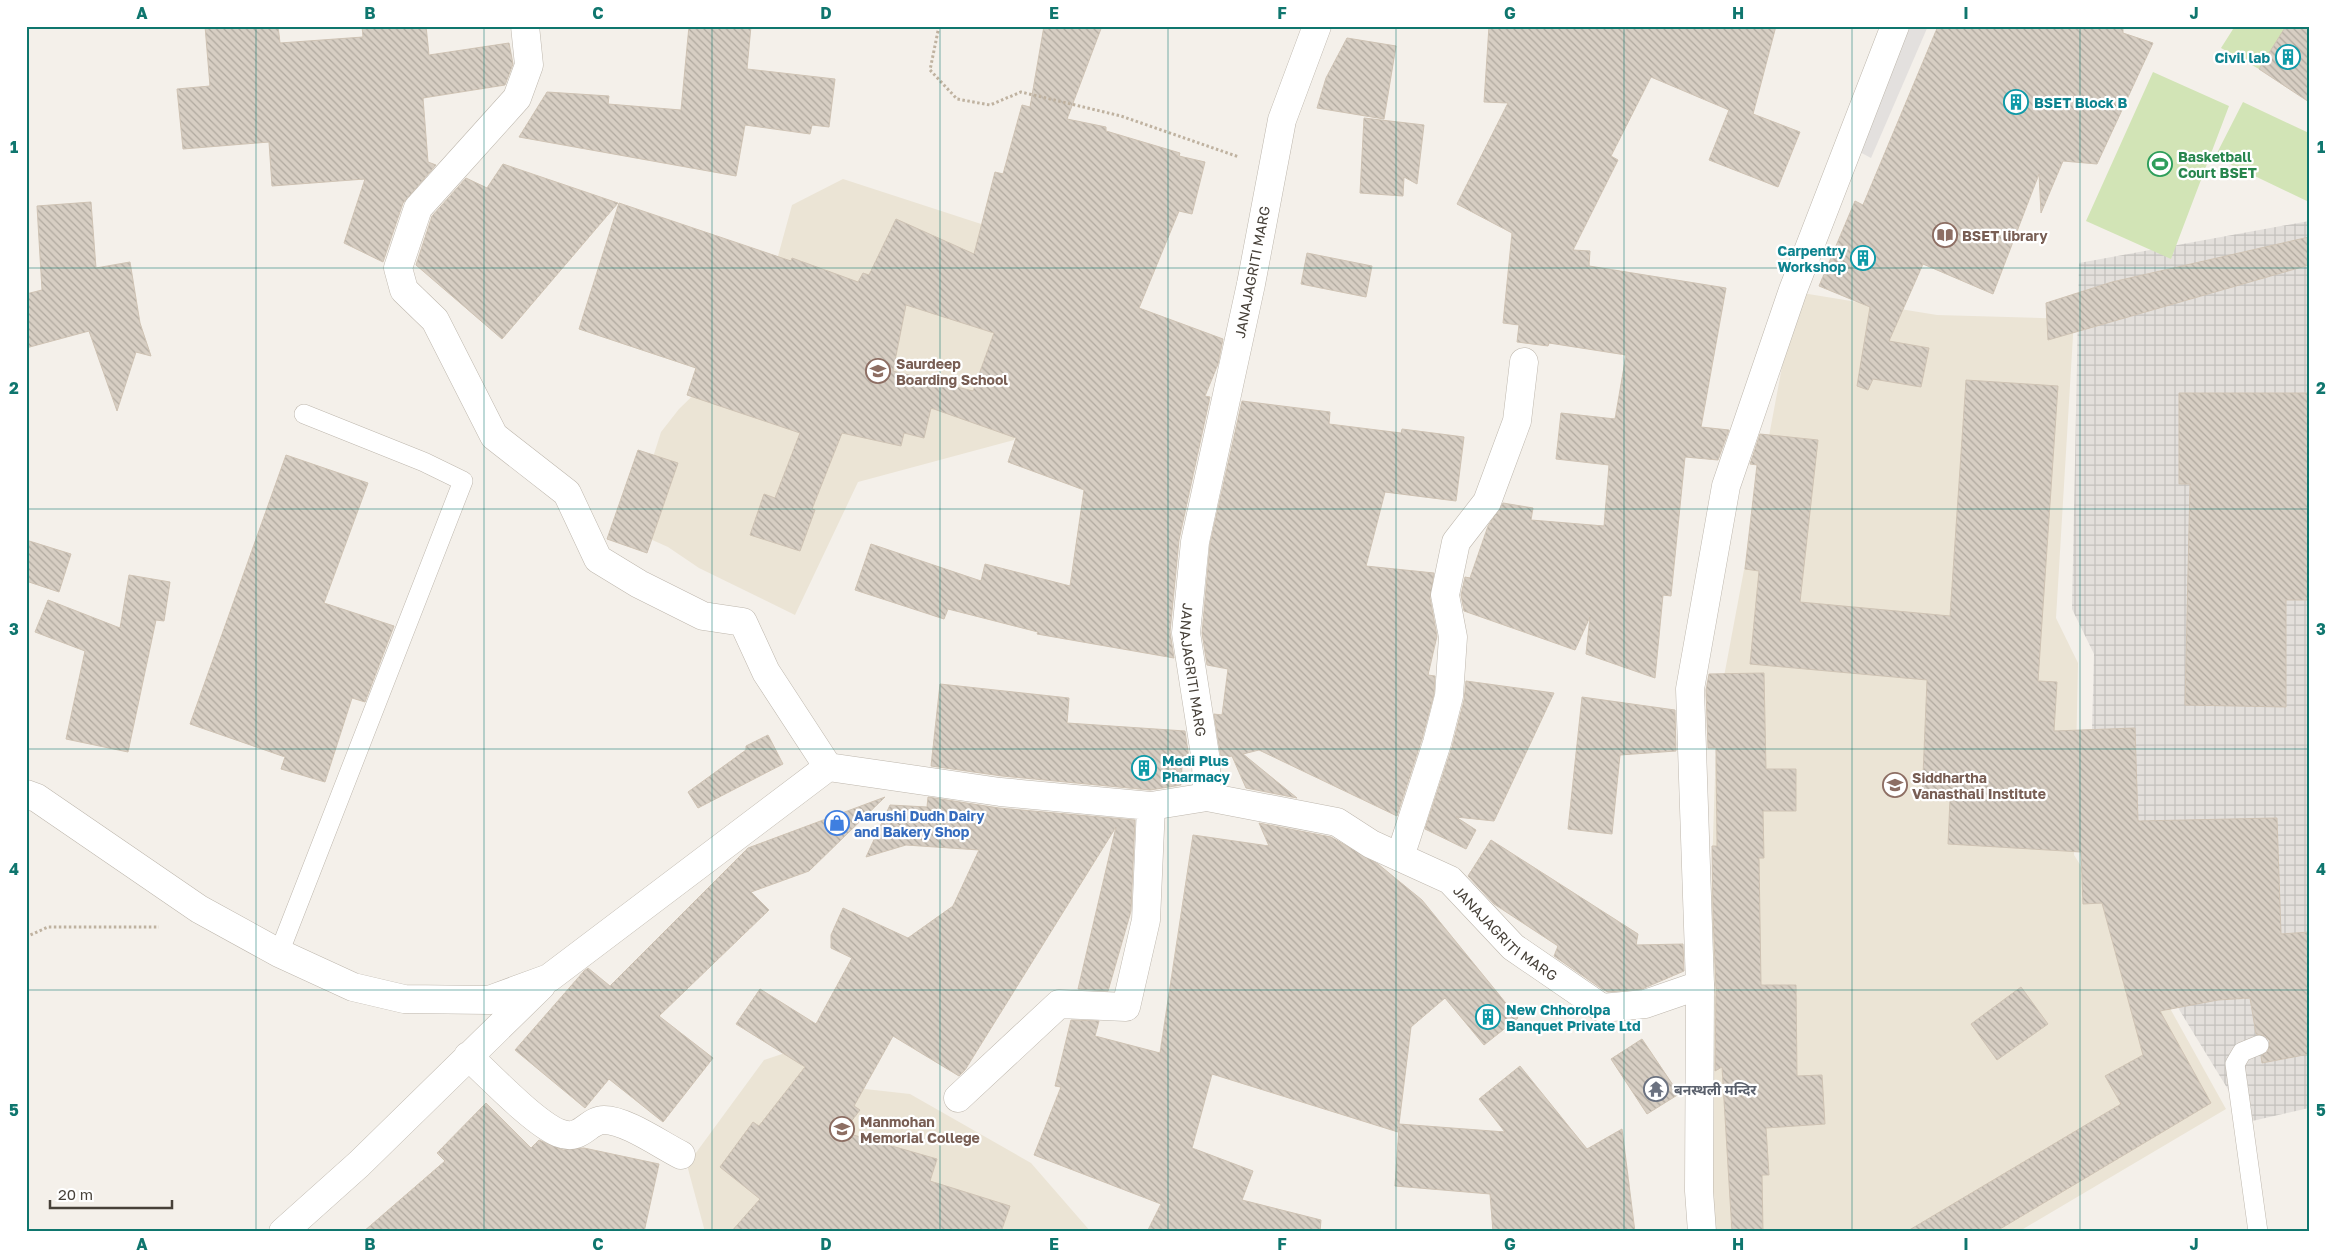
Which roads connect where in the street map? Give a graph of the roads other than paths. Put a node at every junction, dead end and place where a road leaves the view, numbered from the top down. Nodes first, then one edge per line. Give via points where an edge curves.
1 (525, 26) edge
2 (1317, 26) edge
3 (1895, 26) edge
4 (1524, 362) dead end
5 (304, 414) dead end
6 (828, 767) junction
7 (26, 794) edge
8 (1207, 797) junction
9 (1151, 806) junction
10 (1400, 857) junction
11 (279, 953) junction
12 (549, 978) junction
13 (1700, 985) junction
14 (2258, 1045) dead end
15 (468, 1056) junction
16 (958, 1098) dead end
17 (681, 1155) dead end
18 (284, 1232) edge
19 (1702, 1232) edge
20 (2258, 1232) edge

1 - 6 street via 529,66 517,98 418,208 398,268 404,290 434,320 494,436 567,493 598,559 702,616 742,622 766,672
2 - 8 street, JANAJAGRITI MARG via 1282,120 1251,284 1195,542 1186,633 1206,761
3 - 13 street via 1794,290 1726,486 1690,689
4 - 10 street via 1517,420 1487,502 1456,542 1445,595 1453,636 1449,696
5 - 11 lane via 463,481
6 - 9 street via 1000,792
6 - 12 street
7 - 11 street via 37,798 199,909
8 - 9 street
8 - 10 street, JANAJAGRITI MARG via 1337,822 1371,844
9 - 16 street via 1146,920 1126,1006 1059,1004
10 - 13 street, JANAJAGRITI MARG via 1450,880 1513,947 1602,1008 1645,1004
11 - 12 street via 353,988 404,999 489,1000
12 - 15 street
13 - 19 street
14 - 20 lane via 2242,1052 2235,1064
15 - 17 street via 531,1114 558,1133 572,1135 584,1131 596,1121 620,1122
15 - 18 street via 359,1164

